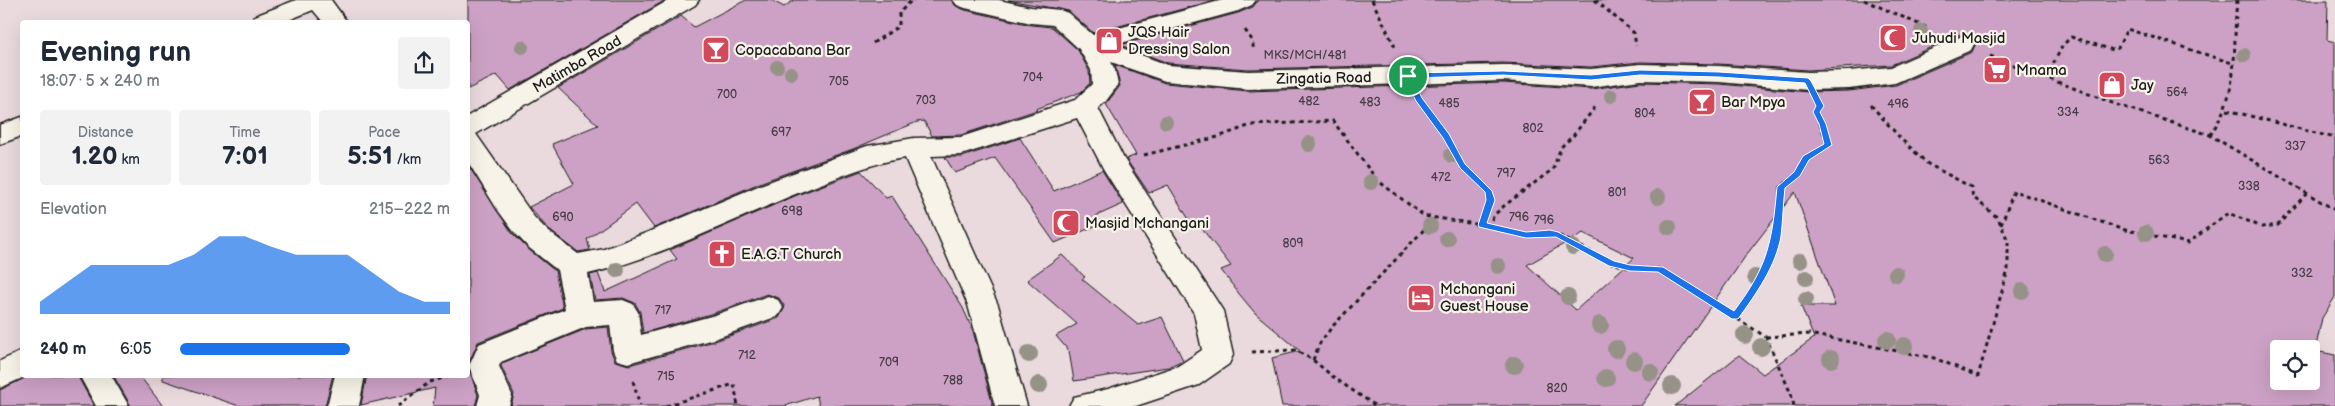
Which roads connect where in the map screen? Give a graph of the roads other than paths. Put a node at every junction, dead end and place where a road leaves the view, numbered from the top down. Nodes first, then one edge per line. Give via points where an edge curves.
1 (318, 0) edge
2 (687, 0) edge
3 (965, 0) edge
4 (1237, 3) edge
5 (1058, 9) edge
6 (269, 20) edge
7 (333, 20) edge
8 (1088, 44) junction
9 (1962, 44) road end
10 (1084, 106) junction
11 (470, 126) edge
12 (20, 127) edge
13 (0, 135) edge
14 (470, 144) edge
15 (914, 147) junction
16 (571, 267) junction
17 (768, 308) dead end
18 (584, 316) junction
19 (20, 365) edge
20 (0, 376) edge
21 (95, 378) edge
22 (349, 378) edge
23 (113, 406) edge
24 (343, 406) edge
25 (494, 406) edge
26 (1011, 406) edge
27 (1084, 406) edge

1 - 6 street
1 - 7 street
2 - 11 street, Matimba Road
3 - 5 street, Zingatia Road via 1031,15
4 - 8 street
5 - 8 street, Zingatia Road
8 - 9 street, Zingatia Road via 1165,73 1262,80 1503,73 1591,78 1633,74 1719,74 1808,81 1895,75
8 - 10 street via 1103,70 1105,85
10 - 15 street via 961,146
10 - 27 street via 1113,163 1208,311 1218,355 1188,376 1108,402
12 - 13 street
14 - 16 street via 523,222
15 - 16 street via 876,153 773,191 640,247
15 - 26 street via 983,305
16 - 18 street
17 - 18 street via 628,351 622,312
18 - 25 street via 490,354 484,366 496,395
19 - 20 street
21 - 23 street
22 - 24 street

